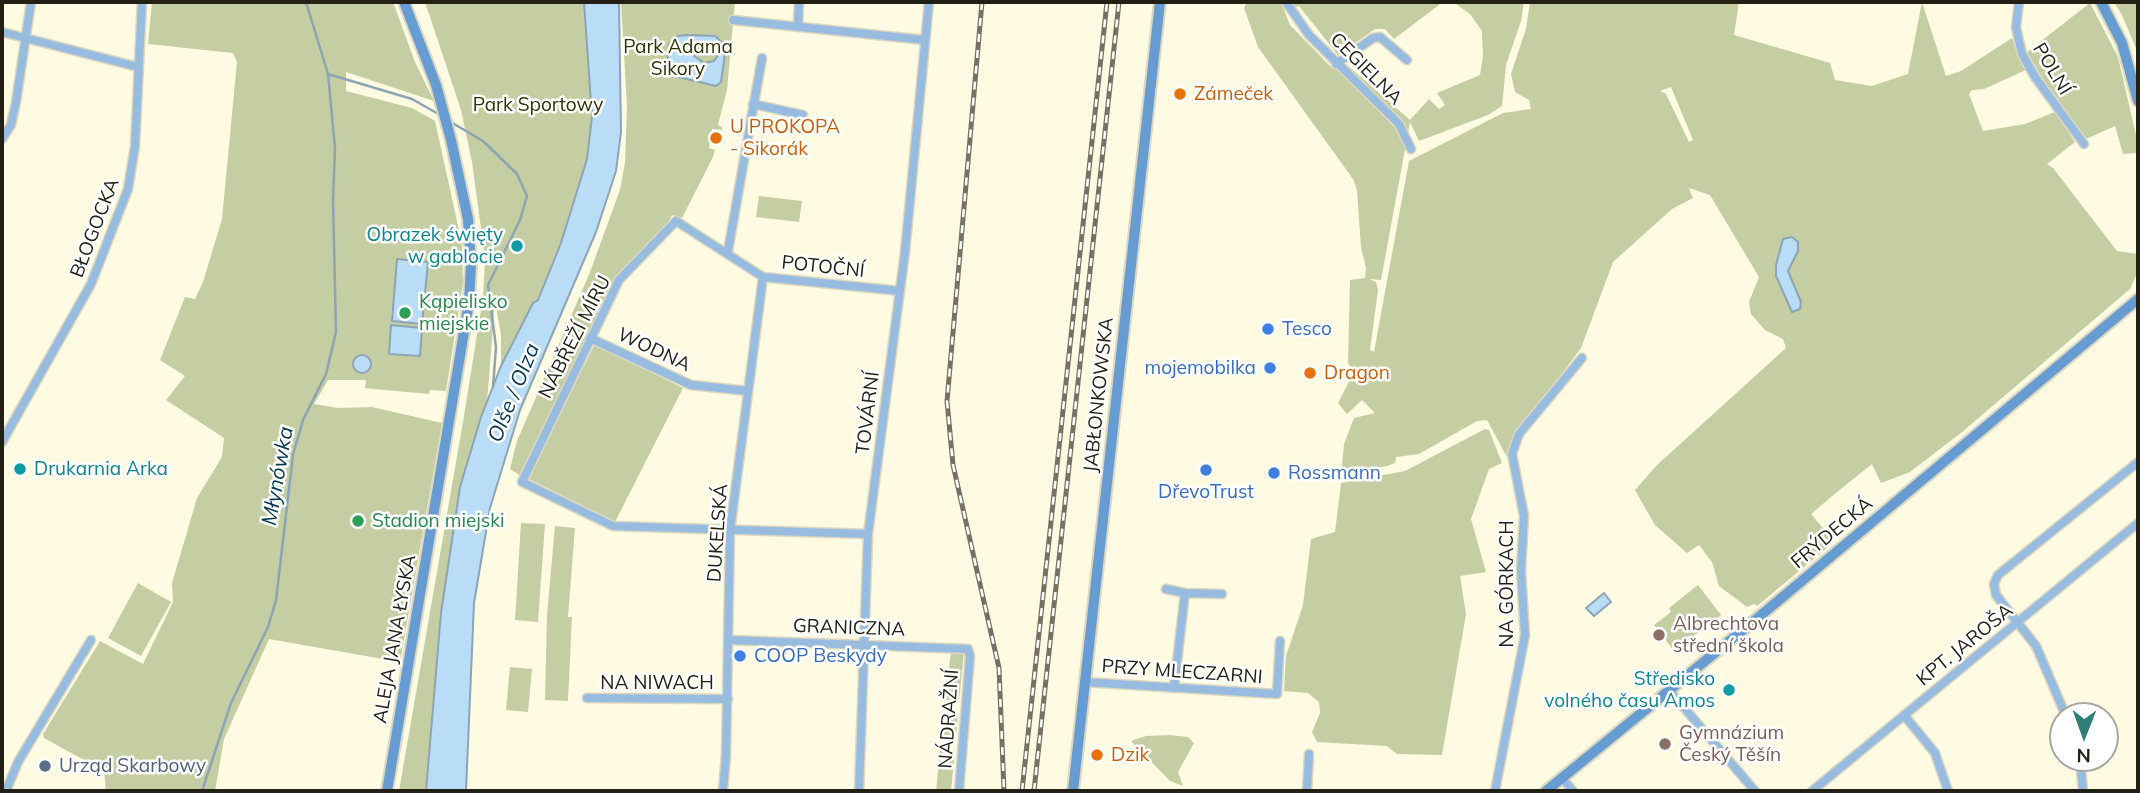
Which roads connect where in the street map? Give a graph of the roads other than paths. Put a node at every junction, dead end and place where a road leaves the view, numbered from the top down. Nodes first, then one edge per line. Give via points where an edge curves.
1 (31, 2) edge
2 (142, 2) edge
3 (404, 2) edge
4 (799, 2) edge
5 (929, 2) edge
6 (1160, 2) edge
7 (1286, 2) edge
8 (2018, 2) edge
9 (2101, 2) edge
10 (733, 20) dead end
11 (798, 26) junction
12 (2, 32) edge
13 (26, 38) junction
14 (925, 40) junction
15 (762, 58) dead end
16 (1407, 60) dead end
17 (1336, 64) junction
18 (138, 67) junction
19 (2138, 102) edge
20 (753, 104) junction
21 (803, 115) dead end
22 (2, 139) edge
23 (2084, 144) dead end
24 (1411, 149) dead end
25 (676, 221) joint
26 (728, 251) junction
27 (763, 277) junction
28 (900, 291) junction
29 (2138, 299) edge
30 (590, 338) junction
31 (1582, 358) dead end
32 (748, 391) junction
33 (2, 442) edge
34 (2138, 462) edge
35 (2138, 523) edge
36 (730, 531) junction
37 (868, 534) junction
38 (1166, 589) dead end
39 (1185, 593) junction
40 (1222, 594) dead end
41 (2017, 622) junction
42 (91, 640) dead end
43 (729, 640) junction
44 (1280, 641) dead end
45 (865, 644) junction
46 (968, 649) joint
47 (1084, 682) junction
48 (1174, 688) junction
49 (1673, 695) junction
50 (587, 698) dead end
51 (728, 699) junction
52 (2060, 702) edge
53 (1904, 715) junction
54 (1309, 754) dead end
55 (2081, 772) edge
56 (1562, 778) junction
57 (6, 791) edge
58 (387, 791) edge
59 (723, 791) edge
60 (859, 791) edge
61 (959, 791) edge
62 (1073, 791) edge
63 (1307, 791) edge
64 (1495, 791) edge
65 (1546, 791) edge
66 (1573, 791) edge
67 (1755, 791) edge
68 (1812, 791) edge
69 (1948, 791) edge
70 (2083, 791) edge

1 - 13 street
2 - 18 street, BŁOGOCKA
3 - 58 main road, ALEJA JANA ŁYSKA via 436,85 451,140 468,219 471,264 469,302
4 - 11 street
5 - 14 street, TOVÁRNÍ
6 - 47 main road, JABŁONKOWSKA
7 - 17 street, CEGIELNA
8 - 23 street, POLNÍ via 2016,27 2022,54
9 - 19 main road via 2122,43
10 - 11 street
11 - 14 street
12 - 13 street
13 - 18 street
13 - 22 street via 16,102
14 - 28 street, TOVÁRNÍ
15 - 20 street
16 - 17 street via 1380,37
17 - 24 street, CEGIELNA via 1399,124
18 - 33 street, BŁOGOCKA via 134,161 114,231 80,307
20 - 21 street
20 - 26 street
25 - 26 street, POTOČNÍ
25 - 30 street, NÁBŘEŽÍ MÍRU via 619,280
26 - 27 street, POTOČNÍ
27 - 28 street, POTOČNÍ
27 - 32 street, DUKELSKÁ
28 - 37 street, TOVÁRNÍ
29 - 49 main road, FRÝDECKÁ
30 - 32 street, WODNA via 691,385
30 - 36 street, NÁBŘEŽÍ MÍRU via 522,482 613,526
31 - 64 street, NA GÓRKACH via 1518,434 1512,454 1524,516 1525,635
32 - 36 street, DUKELSKÁ
34 - 41 street via 1998,575 1996,595
35 - 41 street, KPT. JAROŠA
36 - 37 street
36 - 43 street, DUKELSKÁ
37 - 45 street, TOVÁRNÍ
38 - 39 street
39 - 40 street
39 - 48 street
41 - 52 street via 2036,646
41 - 53 street, KPT. JAROŠA
42 - 57 street via 18,762
43 - 45 street, GRANICZNA
43 - 51 street, DUKELSKÁ
44 - 48 street, PRZY MLECZARNI via 1277,694
45 - 46 street, GRANICZNA
45 - 60 street, TOVÁRNÍ
46 - 61 street, NÁDRAŽNÍ
47 - 48 street, PRZY MLECZARNI
47 - 62 main road, JABŁONKOWSKA
49 - 56 main road, FRÝDECKÁ
49 - 67 street
50 - 51 street, NA NIWACH
51 - 59 street, DUKELSKÁ
53 - 68 street, KPT. JAROŠA
53 - 69 street via 1935,753
54 - 63 street
55 - 70 street
56 - 65 main road, FRÝDECKÁ
56 - 66 street

